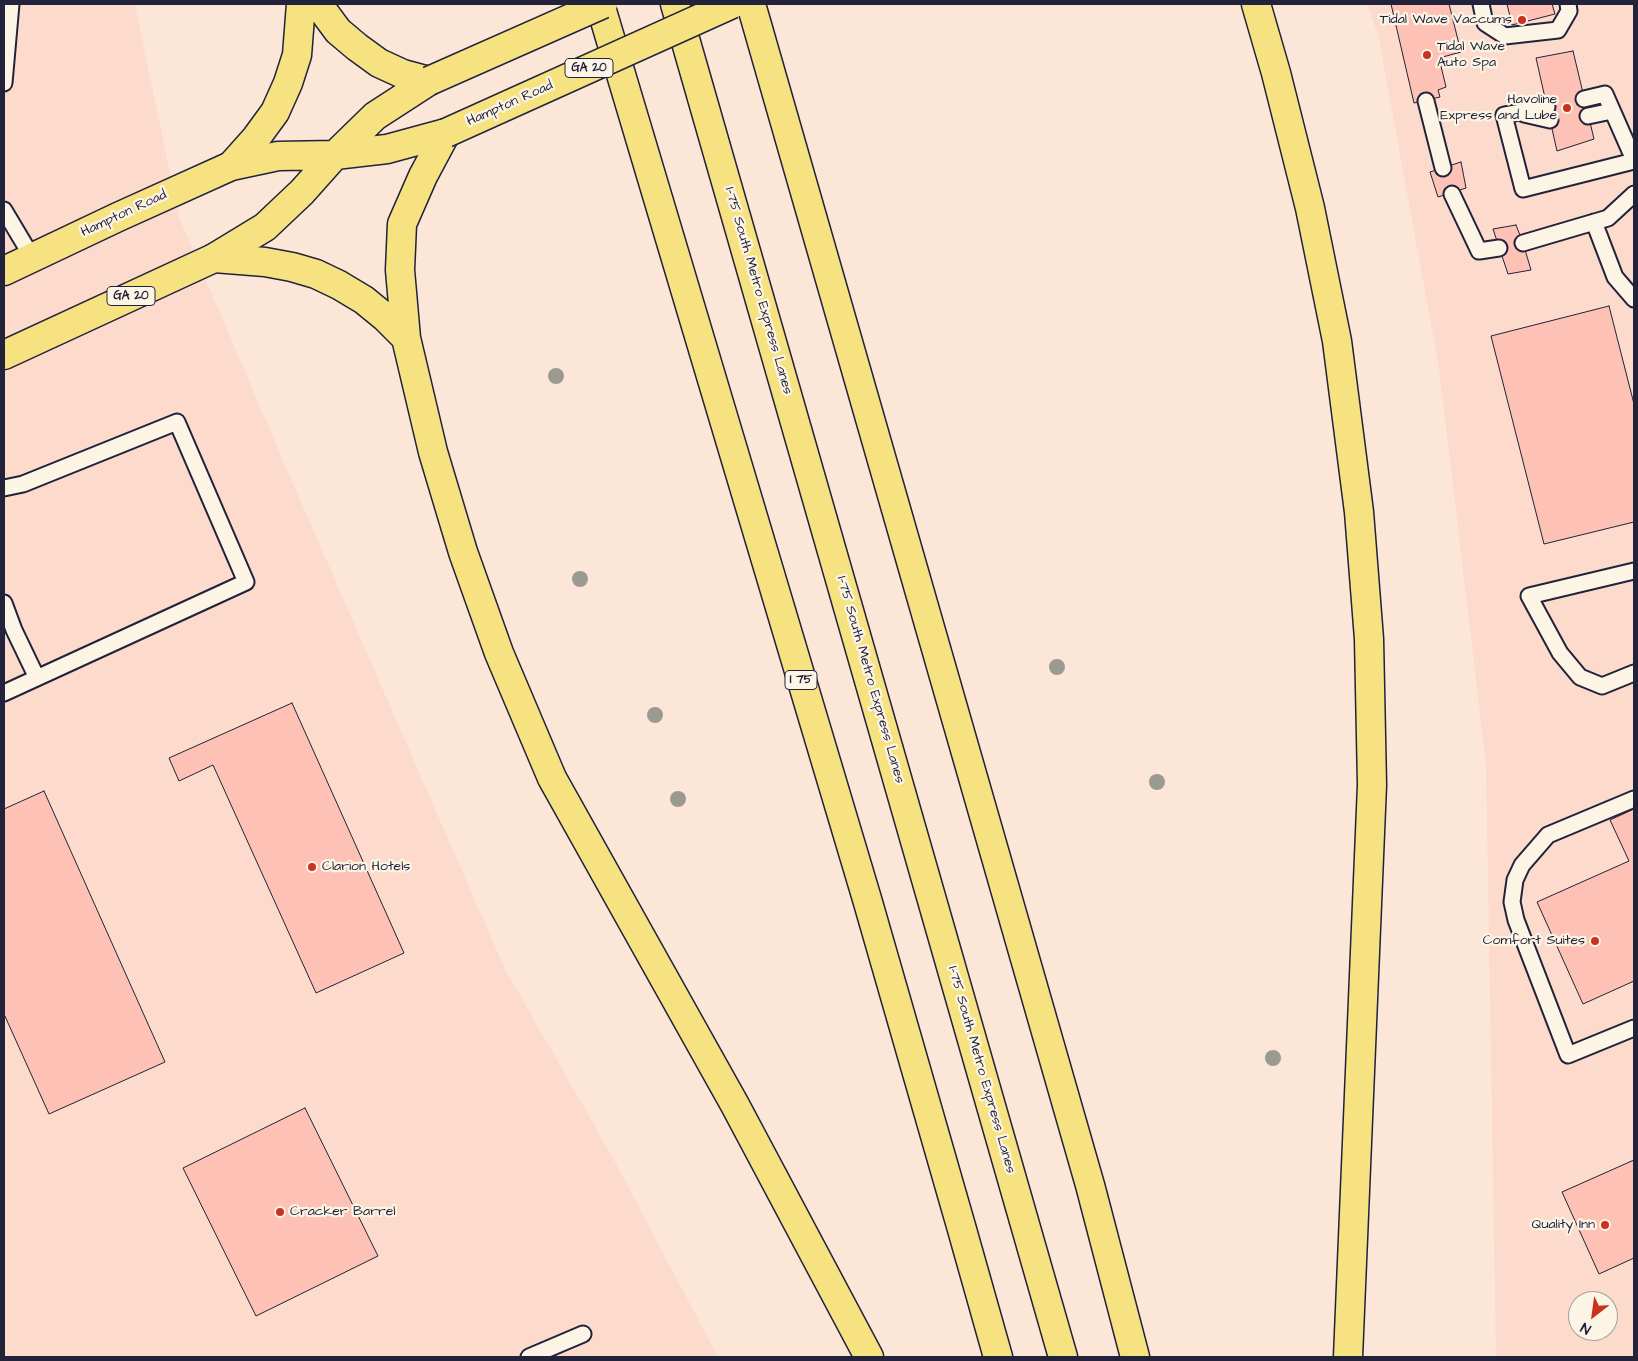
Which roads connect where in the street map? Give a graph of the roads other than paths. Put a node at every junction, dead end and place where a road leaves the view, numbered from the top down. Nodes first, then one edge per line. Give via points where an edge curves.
1 (11, 4) edge
2 (302, 4) edge
3 (318, 4) edge
4 (602, 4) edge
5 (675, 4) edge
6 (732, 4) edge
7 (751, 4) edge
8 (1256, 4) edge
9 (1481, 4) edge
10 (1568, 4) edge
11 (430, 81) junction
12 (4, 83) edge
13 (1584, 99) dead end
14 (1426, 101) dead end
15 (1612, 111) junction
16 (1548, 114) dead end
17 (1588, 116) dead end
18 (446, 133) junction
19 (335, 155) junction
20 (1634, 161) edge
21 (232, 166) junction
22 (1443, 168) dead end
23 (1452, 194) dead end
24 (1634, 194) edge
25 (4, 210) edge
26 (1594, 222) junction
27 (1523, 243) dead end
28 (1499, 248) dead end
29 (32, 258) junction
30 (214, 258) junction
31 (4, 271) edge
32 (1634, 299) edge
33 (406, 338) junction
34 (4, 355) edge
35 (4, 488) edge
36 (1634, 571) edge
37 (4, 603) edge
38 (9, 632) edge
39 (1634, 674) edge
40 (36, 678) junction
41 (4, 693) edge
42 (1634, 798) edge
43 (1634, 1028) edge
44 (583, 1334) dead end
45 (529, 1357) edge
46 (869, 1357) edge
47 (998, 1357) edge
48 (1063, 1357) edge
49 (1135, 1357) edge
50 (1348, 1357) edge

1 - 12 lane
2 - 21 main road via 297,55 288,83 274,112
3 - 11 main road via 356,47 403,74
4 - 11 main road, GA 20, bridge
4 - 47 main road, I 75 via 864,890
5 - 48 main road, I-75 South Metro Express Lanes
6 - 18 main road, Hampton Road / GA 20, bridge
7 - 49 main road via 1090,1185
8 - 50 main road via 1310,208 1337,341 1359,512 1369,639 1372,785
9 - 10 lane via 1485,23 1505,36 1558,30 1569,11
11 - 19 main road, GA 20 via 375,116
13 - 15 lane via 1605,94
14 - 22 lane
15 - 17 lane
15 - 20 lane
16 - 20 lane via 1518,112 1504,115 1523,189
18 - 19 main road, Hampton Road / GA 20 via 387,149
18 - 33 main road via 402,224 400,270
19 - 21 main road, Hampton Road / GA 20 via 278,156
19 - 30 main road, GA 20 via 265,227
21 - 29 main road, Hampton Road / GA 20
23 - 28 lane via 1479,251
24 - 26 lane via 1608,218
25 - 29 lane
26 - 27 lane
26 - 32 lane via 1615,277
29 - 31 main road, Hampton Road / GA 20
30 - 33 main road via 264,262 316,274 364,300
30 - 34 main road, GA 20
33 - 46 main road via 433,452 462,552 499,653 552,778 735,1105
35 - 40 lane via 23,484 177,422 246,582
36 - 39 lane via 1529,596 1560,653 1580,677 1602,686
37 - 38 lane
38 - 40 lane
40 - 41 lane
42 - 43 lane via 1548,835 1522,865 1515,880 1512,902 1568,1055
44 - 45 lane

